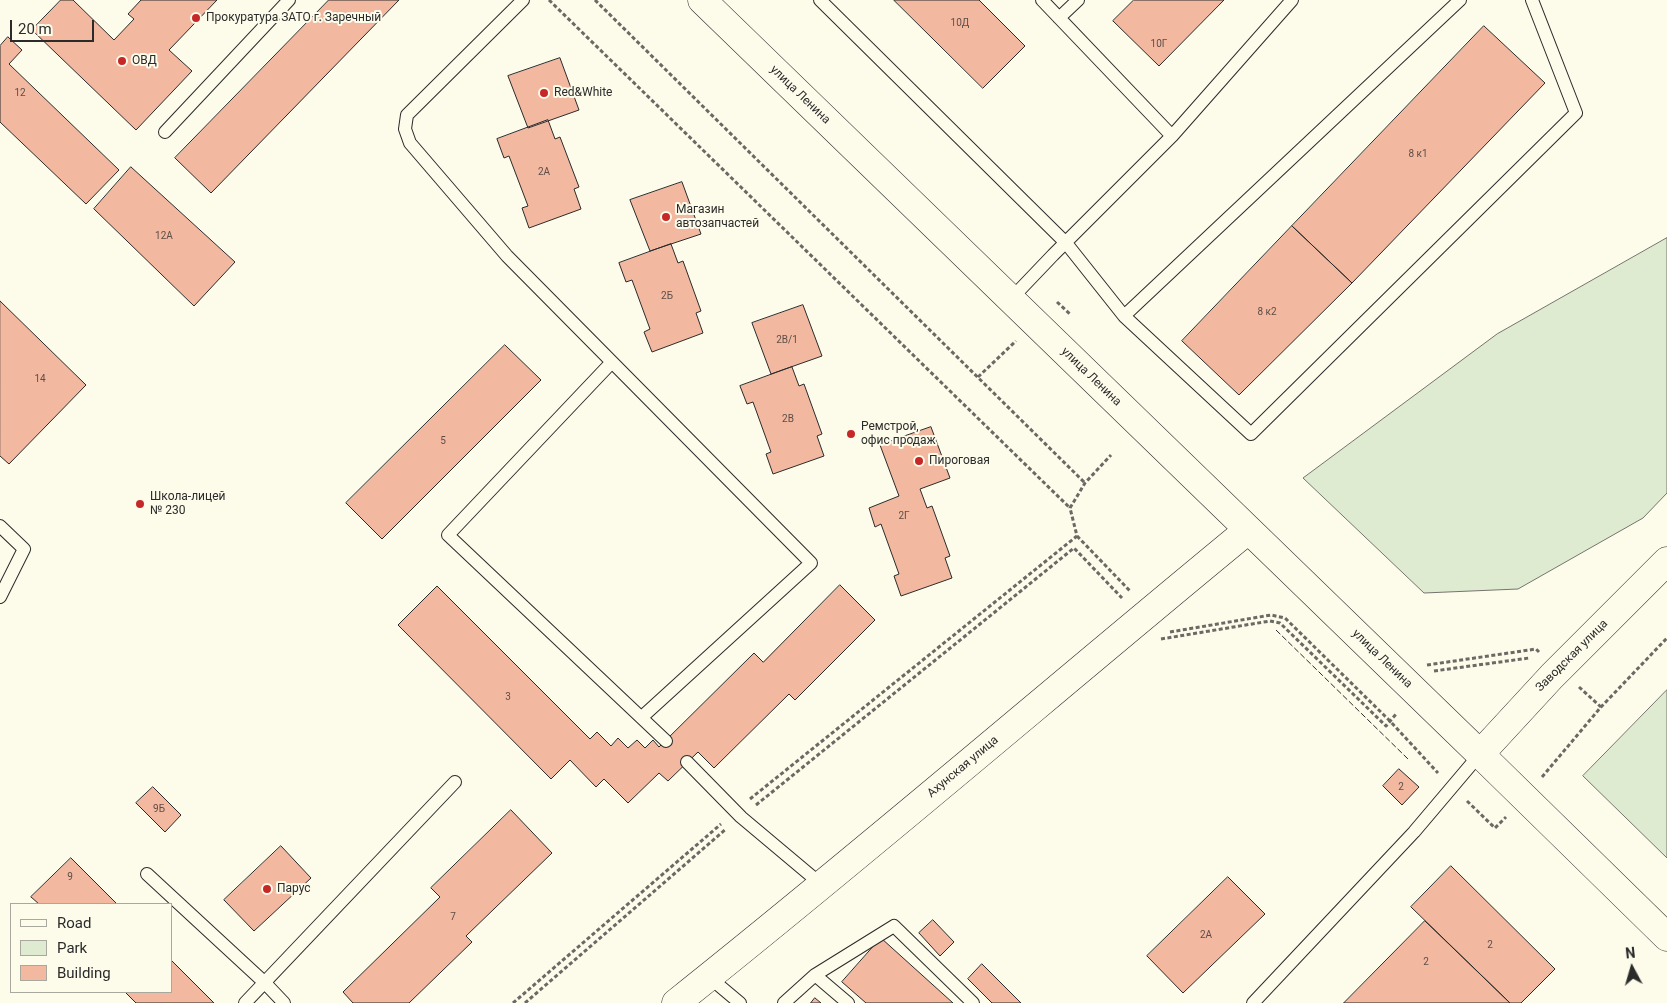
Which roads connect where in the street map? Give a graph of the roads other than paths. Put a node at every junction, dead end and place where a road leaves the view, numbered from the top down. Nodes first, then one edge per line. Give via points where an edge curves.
1 (289, 0) edge
2 (523, 0) edge
3 (702, 0) edge
4 (820, 0) edge
5 (1042, 0) edge
6 (1078, 0) edge
7 (1292, 0) edge
8 (1460, 0) edge
9 (1532, 0) edge
10 (1059, 18) junction
11 (164, 132) dead end
12 (1172, 136) junction
13 (1066, 243) junction
14 (1011, 299) junction
15 (1124, 316) junction
16 (612, 362) junction
17 (0, 526) edge
18 (1248, 530) junction
19 (1667, 561) edge
20 (0, 597) edge
21 (642, 717) junction
22 (666, 741) dead end
23 (1480, 754) junction
24 (687, 762) dead end
25 (455, 782) dead end
26 (147, 874) dead end
27 (822, 885) junction
28 (1667, 937) edge
29 (815, 975) junction
30 (709, 977) junction
31 (265, 983) junction
32 (245, 1003) edge
33 (284, 1003) edge
34 (676, 1003) edge
35 (740, 1003) edge
36 (784, 1003) edge
37 (848, 1003) edge
38 (973, 1003) edge
39 (1253, 1003) edge

1 - 11 lane
2 - 16 lane via 407,115 405,129 410,143 507,256
3 - 14 main road, улица Ленина
4 - 13 lane
5 - 10 lane
6 - 10 lane
7 - 12 lane
8 - 15 lane
9 - 15 lane via 1576,113 1251,434
10 - 12 lane
12 - 13 lane
13 - 14 lane
13 - 15 lane
14 - 18 main road, улица Ленина
16 - 21 lane via 448,535
16 - 21 lane via 811,564
17 - 20 lane via 24,549
18 - 23 main road, улица Ленина
18 - 27 main road, Ахунская улица
19 - 23 main road, Заводская улица via 1555,673
21 - 22 lane
23 - 28 main road, улица Ленина
23 - 39 lane via 1414,832
24 - 27 lane via 738,814
25 - 31 lane
26 - 31 lane
27 - 30 main road, Ахунская улица
29 - 36 lane
29 - 37 lane
29 - 38 lane via 894,926
30 - 34 main road, Ахунская улица
30 - 35 lane
31 - 32 lane
31 - 33 lane

